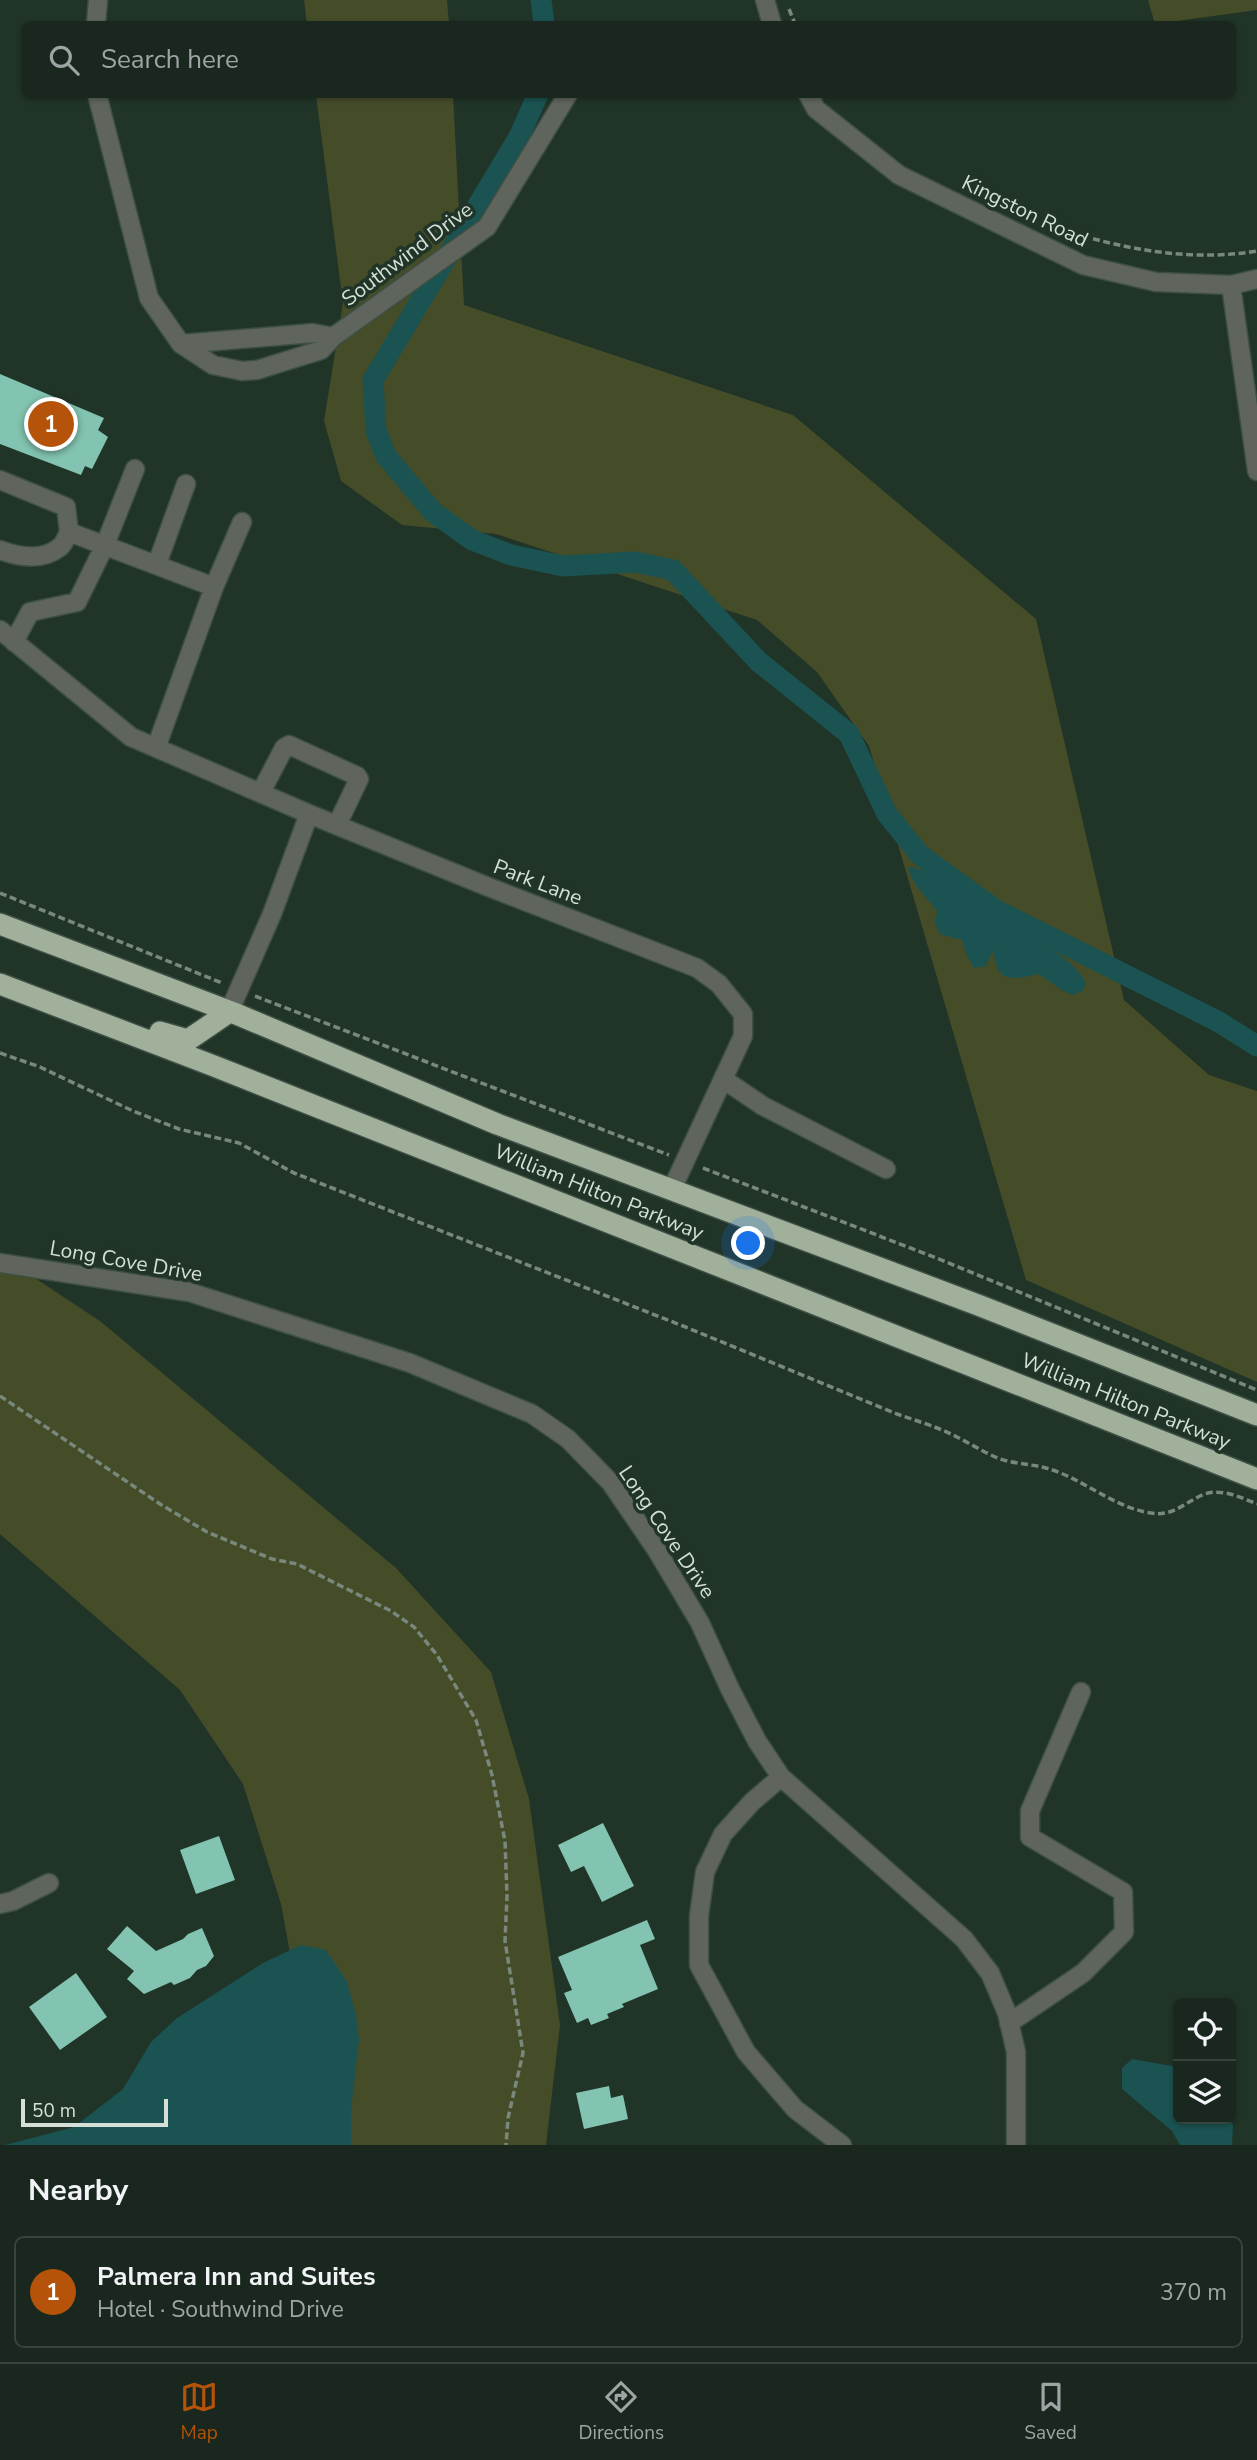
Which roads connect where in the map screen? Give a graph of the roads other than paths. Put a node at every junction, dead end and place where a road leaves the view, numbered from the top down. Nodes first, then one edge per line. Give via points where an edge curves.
1 (98, 0) edge
2 (765, 0) edge
3 (96, 21) edge
4 (771, 21) edge
5 (98, 98) edge
6 (566, 98) edge
7 (810, 98) edge
8 (1257, 279) edge
9 (1231, 285) junction
10 (332, 337) junction
11 (181, 344) junction
12 (135, 469) dead end
13 (1257, 471) edge
14 (0, 480) edge
15 (186, 484) dead end
16 (242, 522) dead end
17 (69, 532) junction
18 (105, 545) junction
19 (0, 550) edge
20 (157, 564) junction
21 (214, 587) junction
22 (0, 630) edge
23 (15, 642) junction
24 (156, 748) junction
25 (261, 792) junction
26 (309, 814) junction
27 (337, 825) junction
28 (0, 925) edge
29 (0, 984) edge
30 (43, 1000) junction
31 (229, 1012) junction
32 (723, 1079) junction
33 (886, 1169) dead end
34 (671, 1189) junction
35 (0, 1264) edge
36 (1257, 1415) edge
37 (1257, 1479) edge
38 (1081, 1692) dead end
39 (781, 1777) junction
40 (50, 1883) dead end
41 (0, 1904) edge
42 (1009, 2023) junction
43 (842, 2145) edge
44 (1016, 2145) edge

1 - 3 street
2 - 4 street
5 - 11 street, Southwind Drive via 149,298
6 - 10 street, Southwind Drive via 487,227
7 - 9 street, Kingston Road via 816,109 899,175 1083,265 1156,282
8 - 9 street, Kingston Road
9 - 13 street
10 - 11 street via 313,333
10 - 11 street, Southwind Drive via 321,350 242,371 213,365
12 - 18 street
14 - 17 street via 66,507
15 - 20 street
16 - 21 street
17 - 18 street
17 - 19 street via 61,546 43,555 20,558
18 - 20 street
18 - 23 street via 77,602 30,612
20 - 21 street
21 - 24 street
22 - 23 street, Park Lane
23 - 24 street, Park Lane via 131,737
24 - 25 street, Park Lane
25 - 26 street, Park Lane
25 - 27 street via 289,744 359,779
26 - 27 street, Park Lane
26 - 31 street
27 - 32 street, Park Lane via 696,968 727,986 743,1014 743,1036
28 - 31 highway, William Hilton Parkway
29 - 30 highway, William Hilton Parkway
30 - 31 highway via 188,1040
30 - 37 highway, William Hilton Parkway
31 - 34 highway, William Hilton Parkway via 496,1124
32 - 33 street via 763,1106
32 - 34 street, Park Lane
34 - 36 highway, William Hilton Parkway
35 - 39 street, Long Cove Drive via 188,1292 410,1363 532,1415 568,1439 611,1483 700,1623 757,1741
38 - 42 street via 1030,1811 1030,1837 1123,1892 1124,1932 1083,1973
39 - 42 street, Long Cove Drive via 964,1939 990,1973
39 - 43 street via 723,1834 705,1872 699,1965 746,2052 795,2109
40 - 41 street
42 - 44 street, Long Cove Drive via 1016,2052

